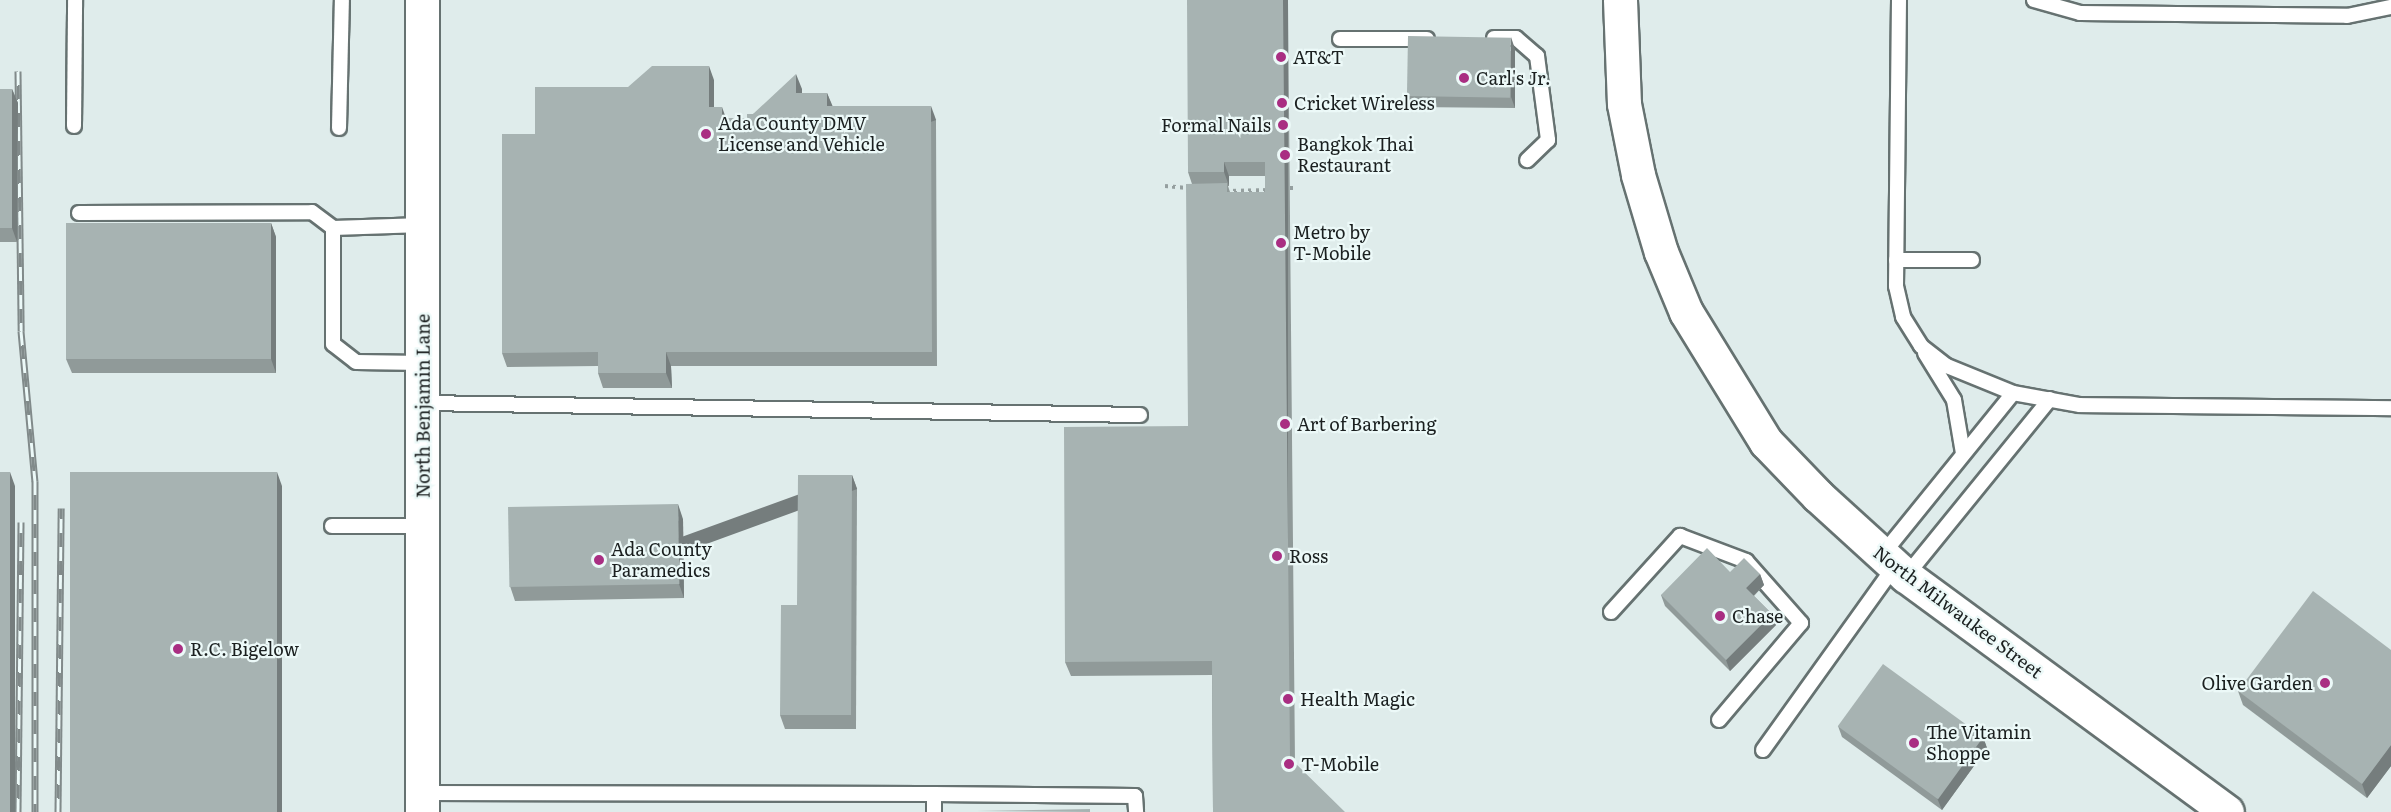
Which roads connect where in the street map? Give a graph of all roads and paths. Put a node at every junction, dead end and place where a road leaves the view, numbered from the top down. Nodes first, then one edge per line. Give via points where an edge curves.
1 (75, 0) edge
2 (342, 0) edge
3 (422, 0) edge
4 (1620, 0) edge
5 (1899, 0) edge
6 (2034, 0) edge
7 (2391, 7) edge
8 (1480, 38) edge
9 (1340, 39) dead end
10 (1445, 39) edge
11 (74, 126) dead end
12 (339, 128) dead end
13 (1527, 160) dead end
14 (1165, 186) dead end
15 (1290, 188) dead end
16 (1296, 188) dead end
17 (1270, 190) edge
18 (1194, 192) edge
19 (1216, 192) edge
20 (79, 213) dead end
21 (423, 225) junction
22 (333, 228) junction
23 (1896, 260) junction
24 (1972, 260) dead end
25 (1921, 346) junction
26 (423, 363) junction
27 (2013, 393) junction
28 (2050, 399) junction
29 (424, 404) junction
30 (2391, 408) edge
31 (1140, 415) dead end
32 (1964, 453) junction
33 (332, 525) dead end
34 (423, 525) junction
35 (1894, 566) junction
36 (1611, 612) dead end
37 (1719, 720) dead end
38 (1763, 750) dead end
39 (934, 794) junction
40 (422, 802) edge
41 (934, 812) edge
42 (1136, 812) edge
43 (2227, 812) edge

1 - 11 lane
2 - 12 lane
3 - 21 main road, North Benjamin Lane
4 - 35 main road, North Milwaukee Street via 1624,104 1638,175 1661,252 1686,312 1766,442
5 - 23 lane
6 - 7 lane via 2092,13 2347,16
8 - 13 lane via 1516,38 1537,56 1548,141
9 - 10 lane
14 - 18 path via 1188,186
15 - 16 path
17 - 19 path
20 - 22 lane via 312,212
21 - 22 lane
21 - 26 main road, North Benjamin Lane
22 - 26 lane via 333,344 356,362
23 - 24 lane
23 - 25 lane via 1896,286 1903,317
25 - 27 lane via 1947,366
25 - 32 lane via 1954,400
26 - 29 main road, North Benjamin Lane
27 - 28 lane
27 - 32 lane
28 - 30 lane via 2080,405
28 - 35 lane
29 - 31 lane
29 - 34 main road, North Benjamin Lane
32 - 35 lane
33 - 34 lane
34 - 40 main road, North Benjamin Lane
35 - 38 lane
35 - 43 main road, North Milwaukee Street
36 - 37 lane via 1680,536 1746,561 1802,623
39 - 40 lane
39 - 41 lane
39 - 42 lane via 1135,796

